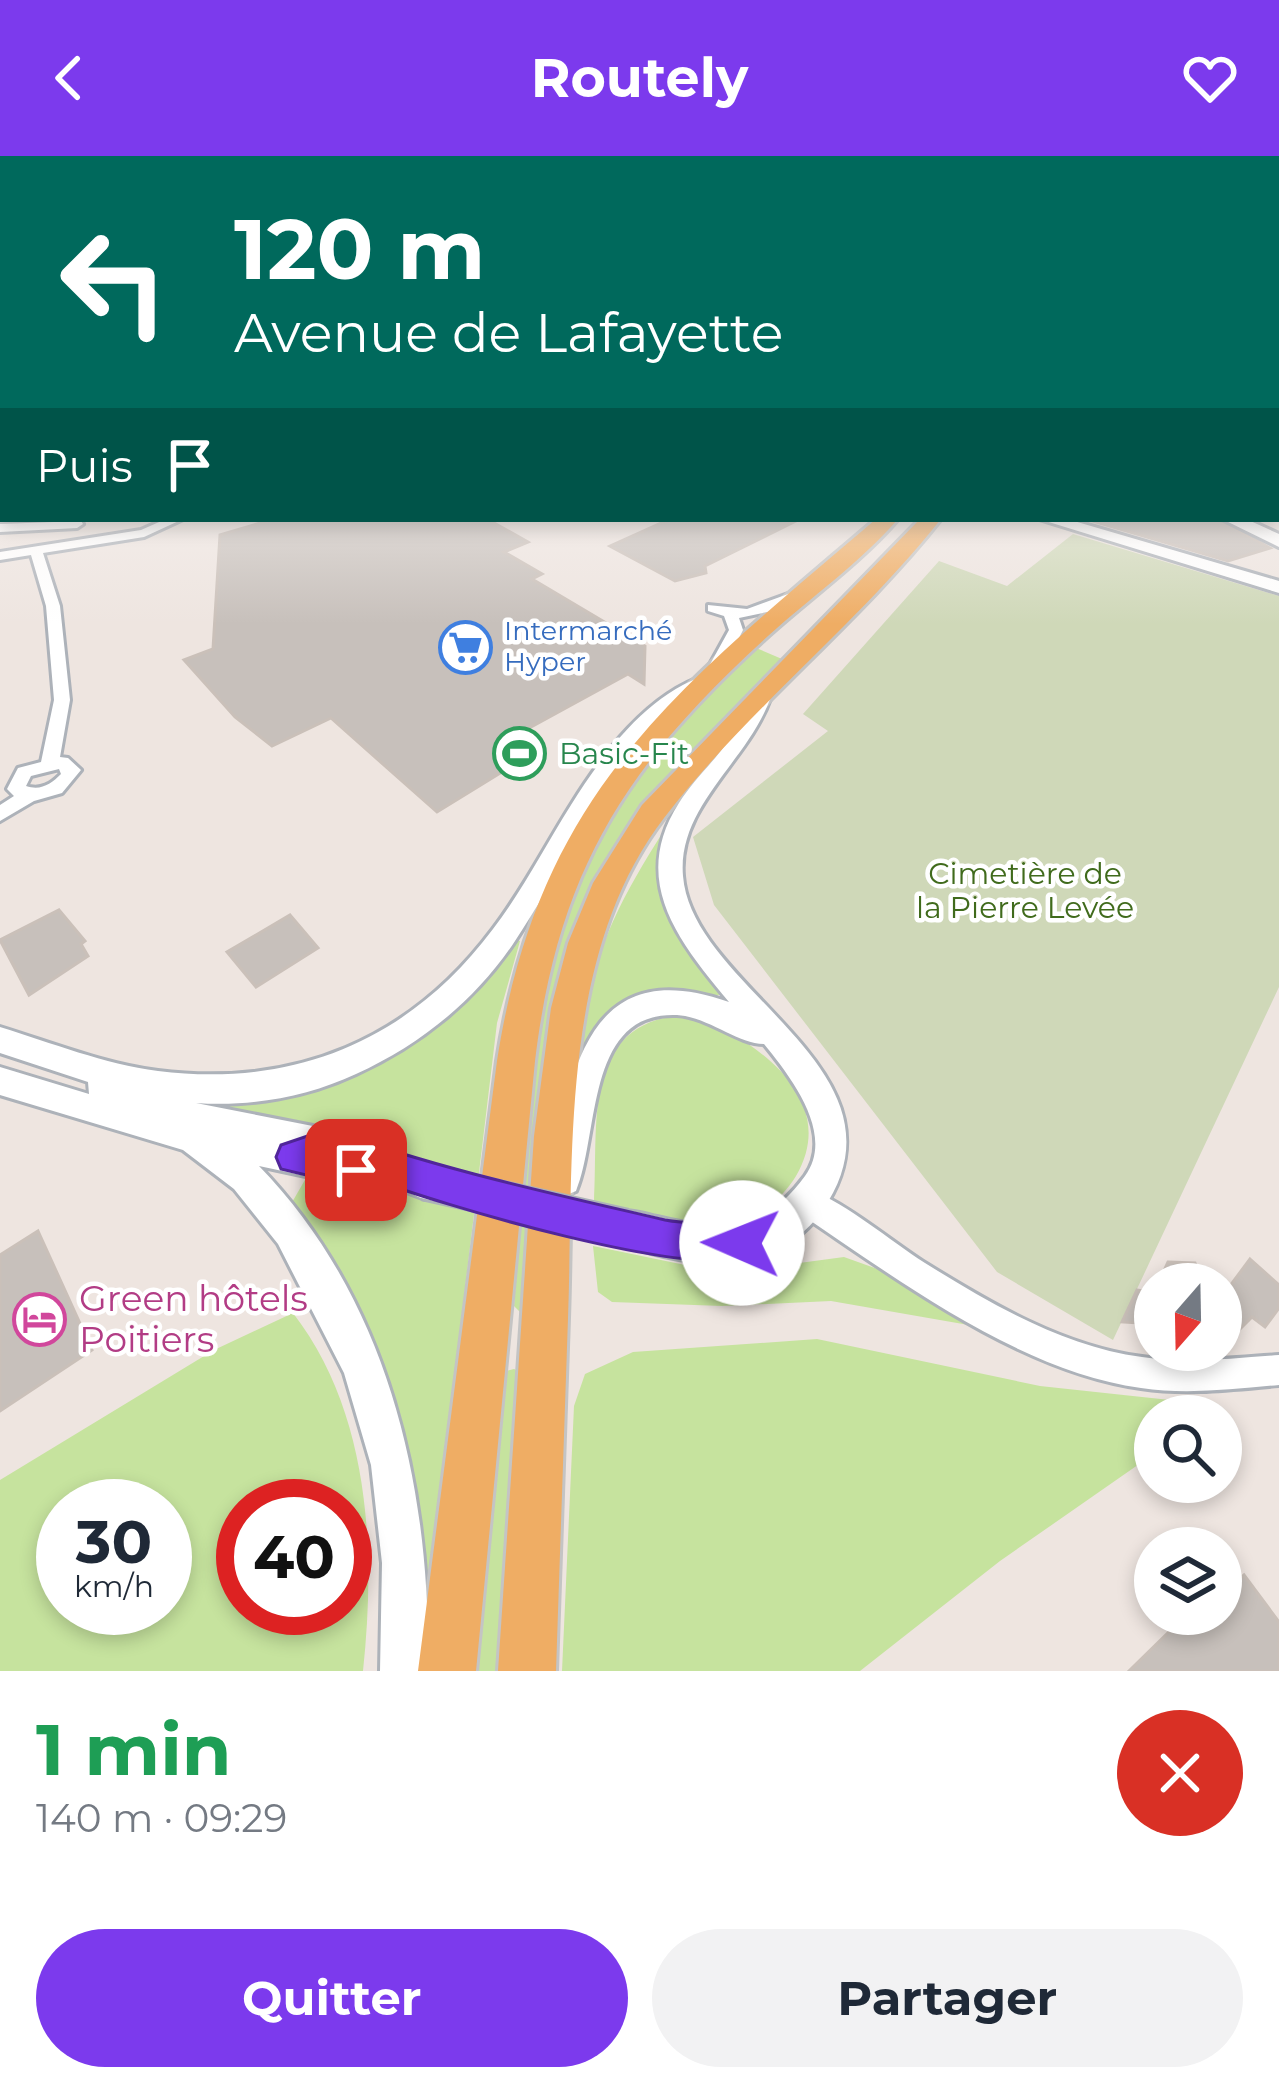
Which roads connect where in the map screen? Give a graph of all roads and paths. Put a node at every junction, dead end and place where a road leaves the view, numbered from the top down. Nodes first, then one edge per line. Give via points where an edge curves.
1 (85, 522) edge
2 (170, 522) edge
3 (885, 522) edge
4 (928, 522) edge
5 (1058, 522) edge
6 (1238, 522) edge
7 (0, 528) edge
8 (1279, 541) edge
9 (78, 546) junction
10 (37, 554) junction
11 (0, 556) edge
12 (1279, 587) edge
13 (810, 589) junction
14 (713, 608) dead end
15 (730, 615) junction
16 (707, 681) junction
17 (759, 699) junction
18 (50, 762) junction
19 (15, 795) edge
20 (0, 814) edge
21 (0, 1043) edge
22 (794, 1056) junction
23 (0, 1081) edge
24 (187, 1134) junction
25 (328, 1145) junction
26 (293, 1157) junction
27 (425, 1182) junction
28 (271, 1203) junction
29 (809, 1203) junction
30 (553, 1224) junction
31 (1279, 1370) edge
32 (404, 1671) edge
33 (447, 1671) edge
34 (527, 1671) edge

1 - 7 street
1 - 9 street
2 - 9 street
3 - 13 main road
4 - 17 main road
5 - 12 main road
6 - 8 main road
9 - 10 street
10 - 11 street
10 - 18 street via 52,606 62,700
13 - 15 street via 763,611
13 - 16 main road
14 - 15 street
15 - 16 street via 731,645
16 - 21 street via 675,697 607,768 496,946 451,1000 400,1038 320,1075 250,1088 163,1086
16 - 33 main road via 598,805 557,885 531,967
17 - 22 street via 754,722 674,829 669,878 698,948
17 - 30 main road via 652,812 593,923 569,1009
18 - 19 street via 24,772
18 - 19 street via 69,765 70,777 52,790
19 - 20 street
21 - 25 street via 176,1114
22 - 29 street via 814,1083 828,1125 825,1175
22 - 30 street via 704,1004 667,1002 626,1016 597,1049
23 - 24 street
24 - 26 street
24 - 28 street via 226,1156
25 - 26 street
25 - 27 street
26 - 27 street
26 - 28 street
27 - 29 street, bridge via 703,1246 767,1235
28 - 32 street via 339,1313 379,1403 398,1490 408,1601
29 - 31 street via 1004,1322 1120,1370
30 - 34 main road

